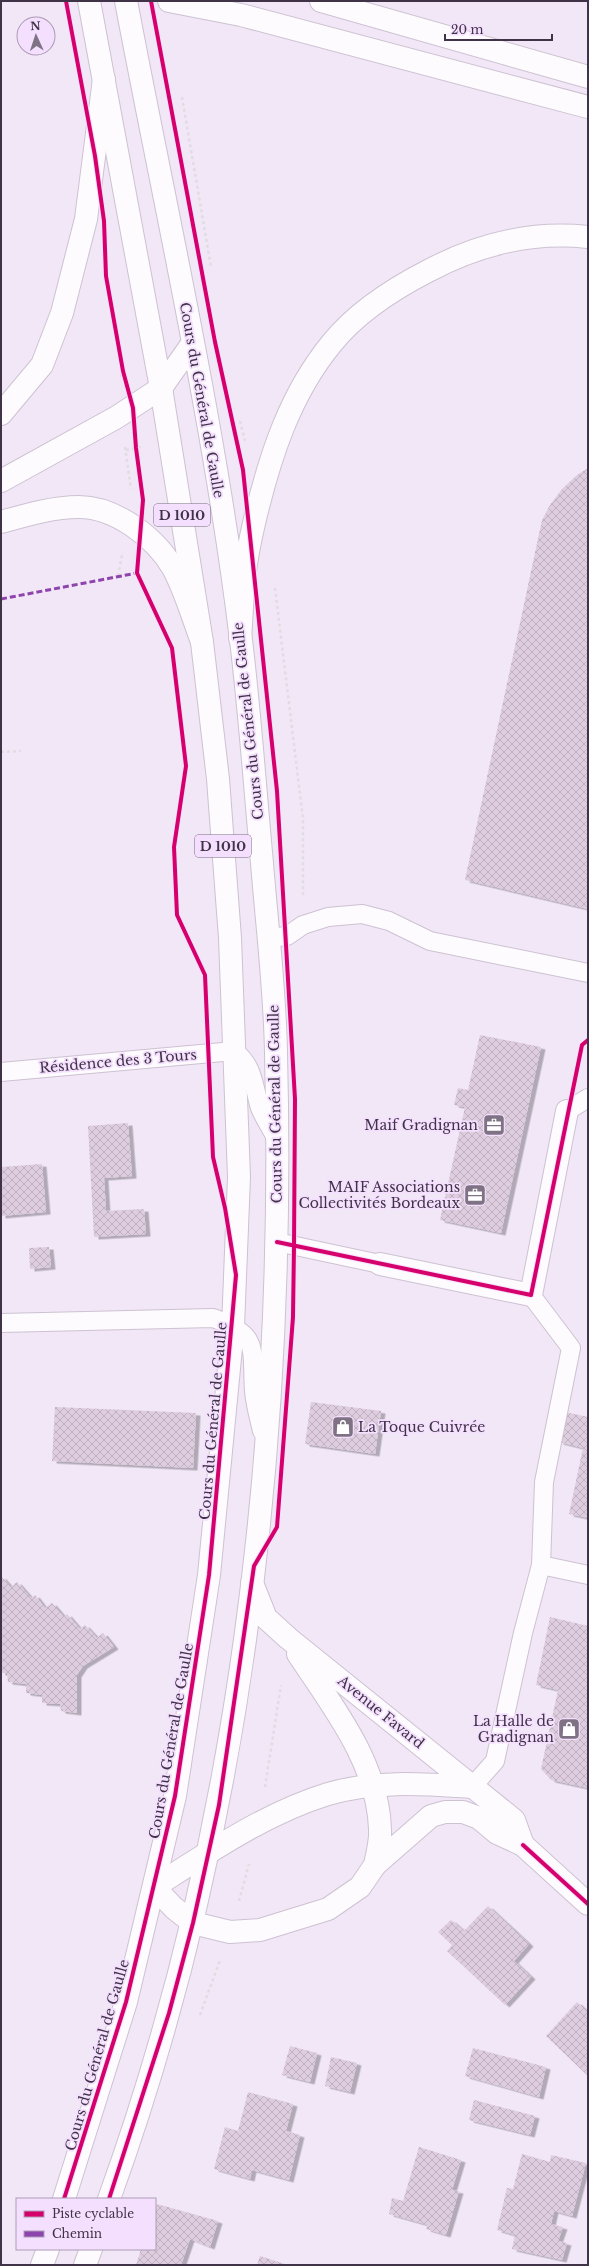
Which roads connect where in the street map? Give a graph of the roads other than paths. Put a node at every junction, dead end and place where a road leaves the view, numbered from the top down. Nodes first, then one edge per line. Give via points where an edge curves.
1 (89, 1) edge
2 (126, 1) edge
3 (169, 1) edge
4 (321, 1) edge
5 (588, 78) edge
6 (104, 79) junction
7 (588, 107) edge
8 (588, 237) edge
9 (192, 344) junction
10 (161, 388) junction
11 (1, 414) edge
12 (1, 481) edge
13 (1, 522) edge
14 (240, 638) junction
15 (202, 642) junction
16 (268, 938) junction
17 (588, 973) edge
18 (234, 1050) junction
19 (1, 1072) edge
20 (588, 1098) edge
21 (567, 1111) joint
22 (276, 1138) junction
23 (277, 1242) junction
24 (380, 1264) joint
25 (531, 1295) junction
26 (1, 1323) edge
27 (233, 1327) junction
28 (266, 1448) junction
29 (541, 1565) junction
30 (588, 1575) edge
31 (252, 1583) junction
32 (288, 1638) junction
33 (372, 1786) junction
34 (472, 1787) junction
35 (523, 1845) junction
36 (209, 1852) junction
37 (375, 1865) junction
38 (154, 1886) junction
39 (588, 1904) edge
40 (193, 1923) junction
41 (64, 2198) edge
42 (109, 2198) edge
43 (48, 2250) edge
44 (91, 2250) edge
45 (42, 2265) edge
46 (85, 2265) edge

1 - 6 main road, Cours du Général de Gaulle / D 1010
2 - 9 main road, Cours du Général de Gaulle / D 1010
3 - 7 main road via 241,15
4 - 5 main road
6 - 10 main road, Cours du Général de Gaulle / D 1010
6 - 11 main road via 86,219 62,313 42,365
8 - 14 main road via 534,237 491,244 447,260 374,304 332,342 299,389 266,473 245,572
9 - 10 main road
9 - 14 main road, Cours du Général de Gaulle / D 1010 via 210,436
10 - 12 main road via 125,412
10 - 15 main road, Cours du Général de Gaulle / D 1010
13 - 15 main road via 40,512 80,507 105,512 128,524 159,549 173,568
14 - 16 main road, Cours du Général de Gaulle / D 1010
15 - 18 main road, Cours du Général de Gaulle / D 1010 via 218,779 230,938
16 - 17 lane via 286,936 303,925 328,917 362,914 389,921 430,941
16 - 22 main road, Cours du Général de Gaulle / D 1010 via 276,1050
18 - 19 lane, Résidence des 3 Tours
18 - 22 lane via 245,1059 254,1081 260,1109
18 - 27 main road, Cours du Général de Gaulle / D 1010 via 239,1177
20 - 21 lane
21 - 25 main road
22 - 23 main road, Cours du Général de Gaulle / D 1010
23 - 24 lane
23 - 28 main road, Cours du Général de Gaulle / D 1010
24 - 25 main road
25 - 29 lane via 571,1348 544,1482
26 - 27 lane via 213,1318
27 - 28 lane via 249,1340 254,1351 254,1392
27 - 38 main road, Cours du Général de Gaulle / D 1010 via 209,1575 175,1796
28 - 31 main road, Cours du Général de Gaulle / D 1010
29 - 30 lane
29 - 34 lane via 523,1632 495,1761
31 - 32 main road, Avenue Favard via 266,1618
31 - 36 main road, Cours du Général de Gaulle / D 1010 via 219,1805
32 - 33 main road, Avenue Favard via 335,1709 368,1769
32 - 34 main road, Avenue Favard
33 - 34 main road via 392,1784
33 - 36 main road via 329,1794 294,1806
33 - 37 main road, Avenue Favard via 380,1830
34 - 35 main road, Avenue Favard via 514,1820
35 - 37 main road, Avenue Favard via 497,1833 479,1818 463,1812 445,1812 431,1816
35 - 39 main road, Avenue Favard
36 - 38 main road
36 - 40 main road, Cours du Général de Gaulle / D 1010
37 - 40 main road, Avenue Favard via 360,1887 328,1909 289,1923 260,1930 230,1932
38 - 40 main road, Avenue Favard via 174,1908
38 - 41 main road, Cours du Général de Gaulle / D 1010 via 126,2002
40 - 42 main road, Cours du Général de Gaulle / D 1010 via 169,2013
43 - 45 main road
44 - 46 main road

